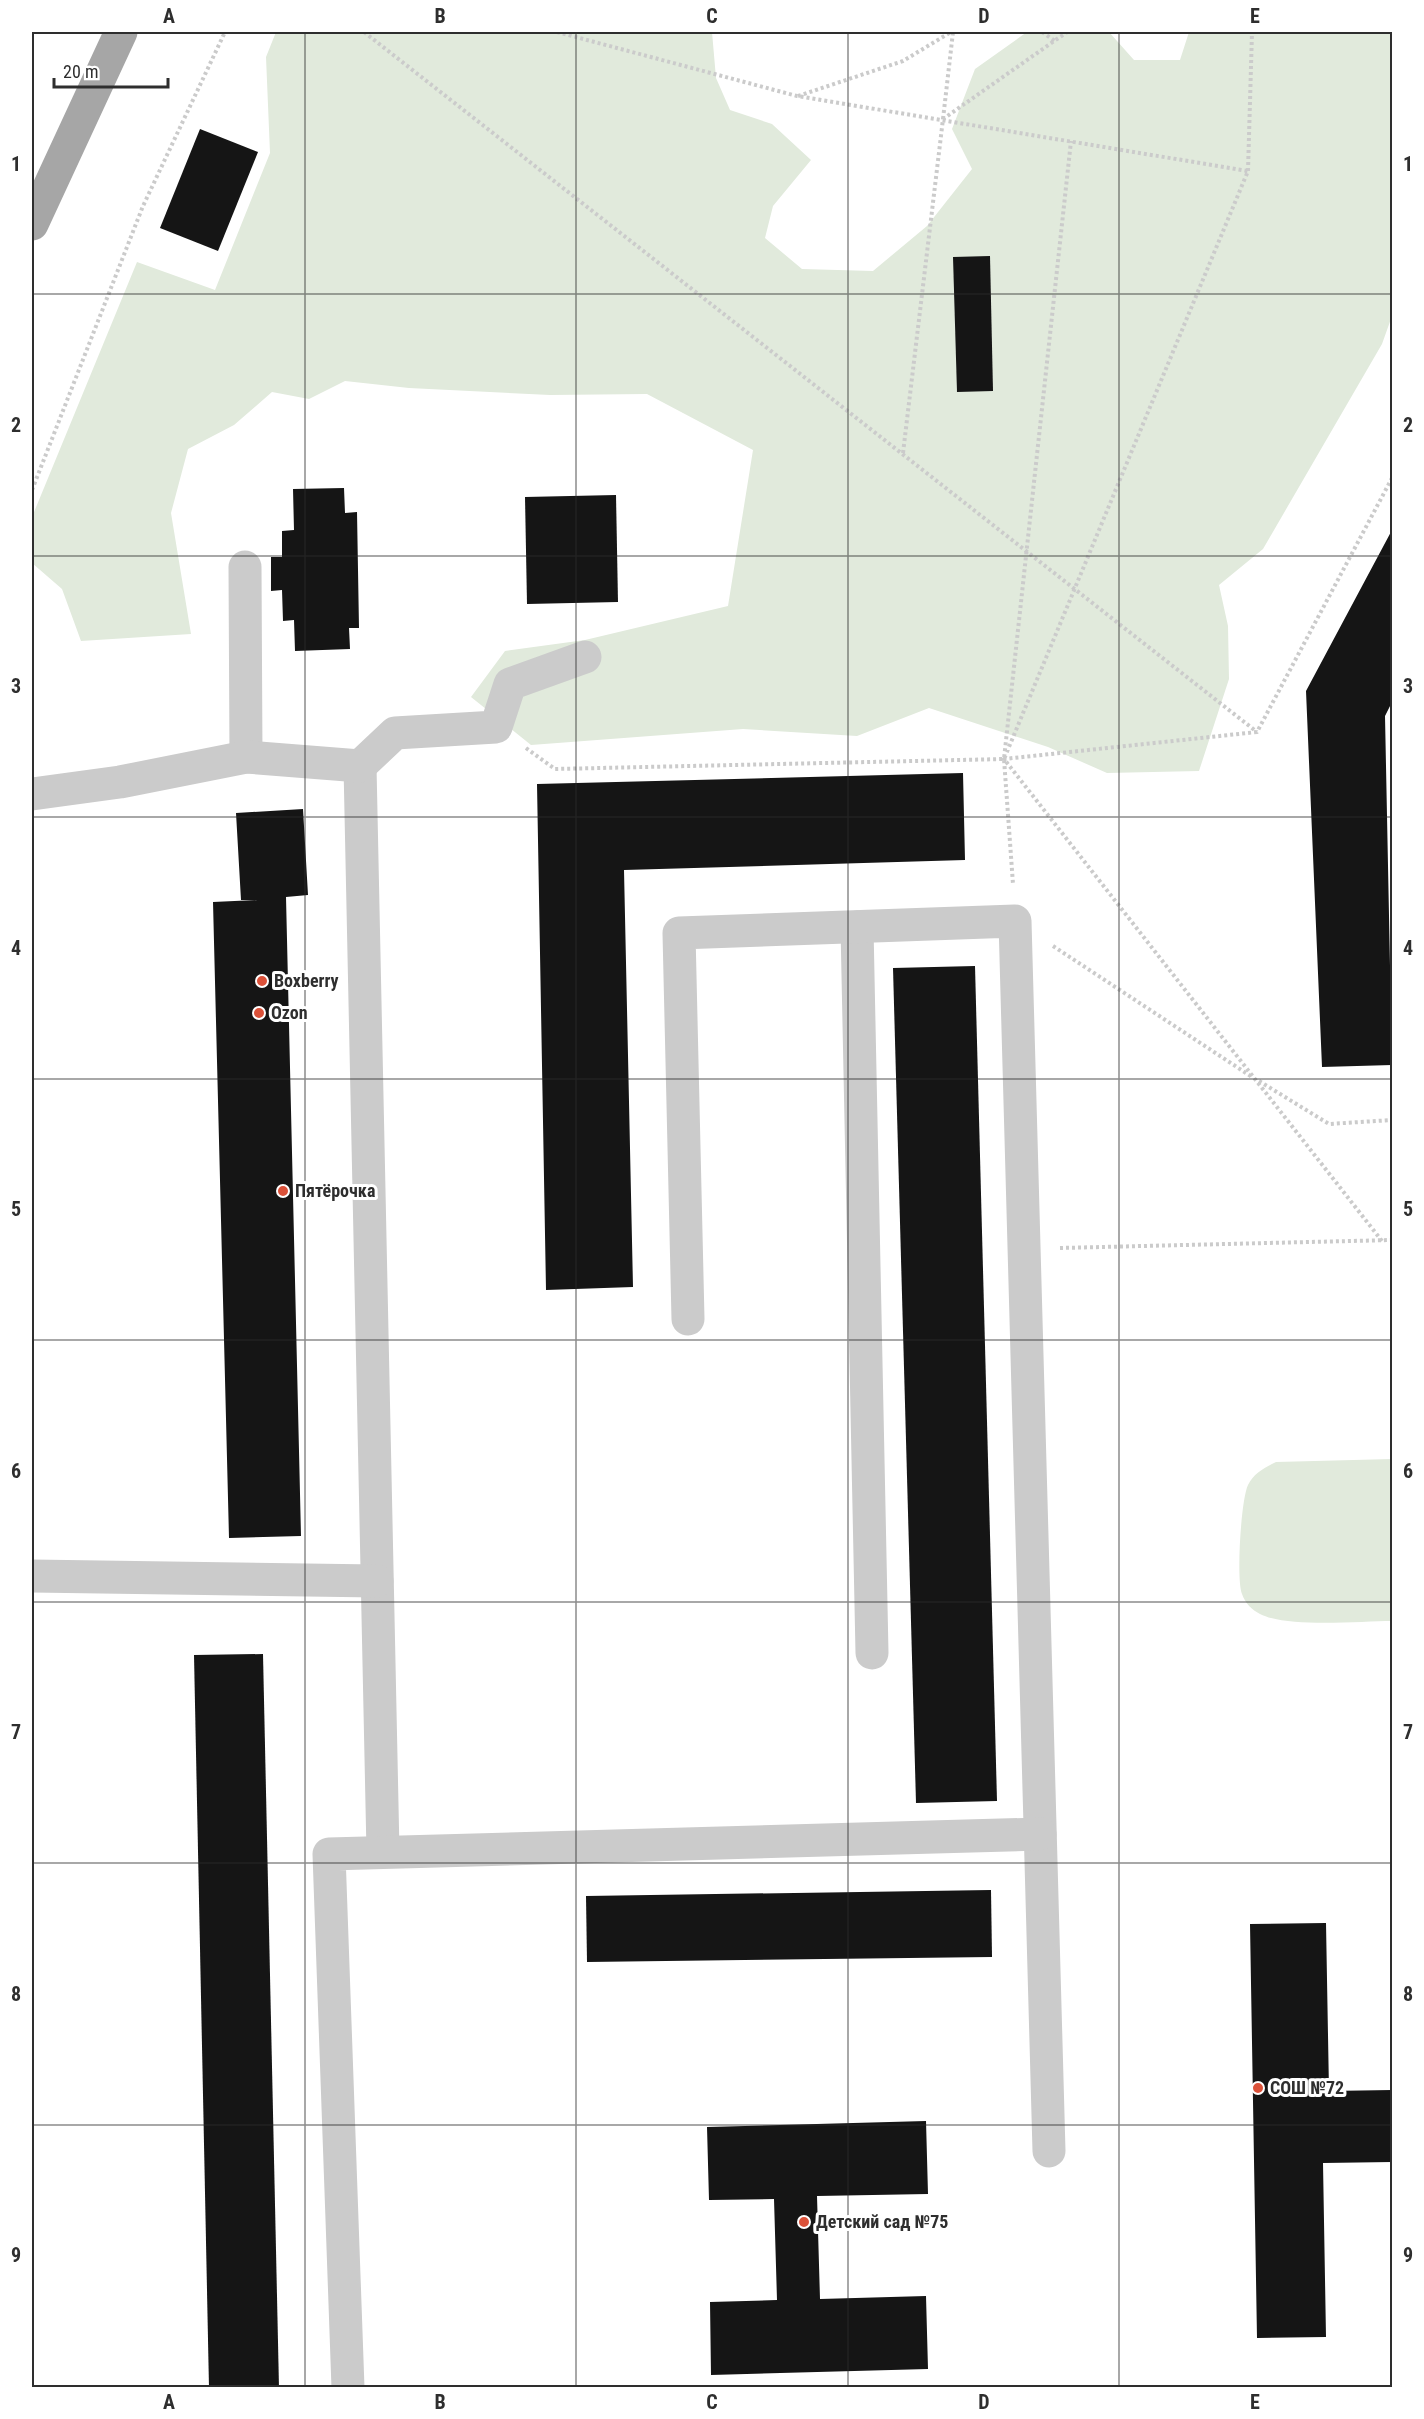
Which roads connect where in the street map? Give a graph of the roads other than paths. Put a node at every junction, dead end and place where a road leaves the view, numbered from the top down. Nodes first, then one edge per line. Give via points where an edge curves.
1 (121, 32) edge
2 (32, 224) edge
3 (245, 567) dead end
4 (585, 657) dead end
5 (246, 757) junction
6 (360, 766) junction
7 (32, 794) edge
8 (857, 927) junction
9 (688, 1319) dead end
10 (32, 1576) edge
11 (377, 1581) junction
12 (872, 1653) dead end
13 (1040, 1834) junction
14 (383, 1852) junction
15 (1049, 2151) dead end
16 (348, 2388) edge

1 - 2 main road
3 - 5 lane
4 - 6 lane via 510,684 496,727 395,733
5 - 6 lane
5 - 7 lane via 120,782
6 - 11 lane
8 - 9 lane via 679,933
8 - 12 lane
8 - 13 lane via 1015,921
10 - 11 lane
11 - 14 lane
13 - 14 lane
13 - 15 lane
14 - 16 lane via 329,1854

